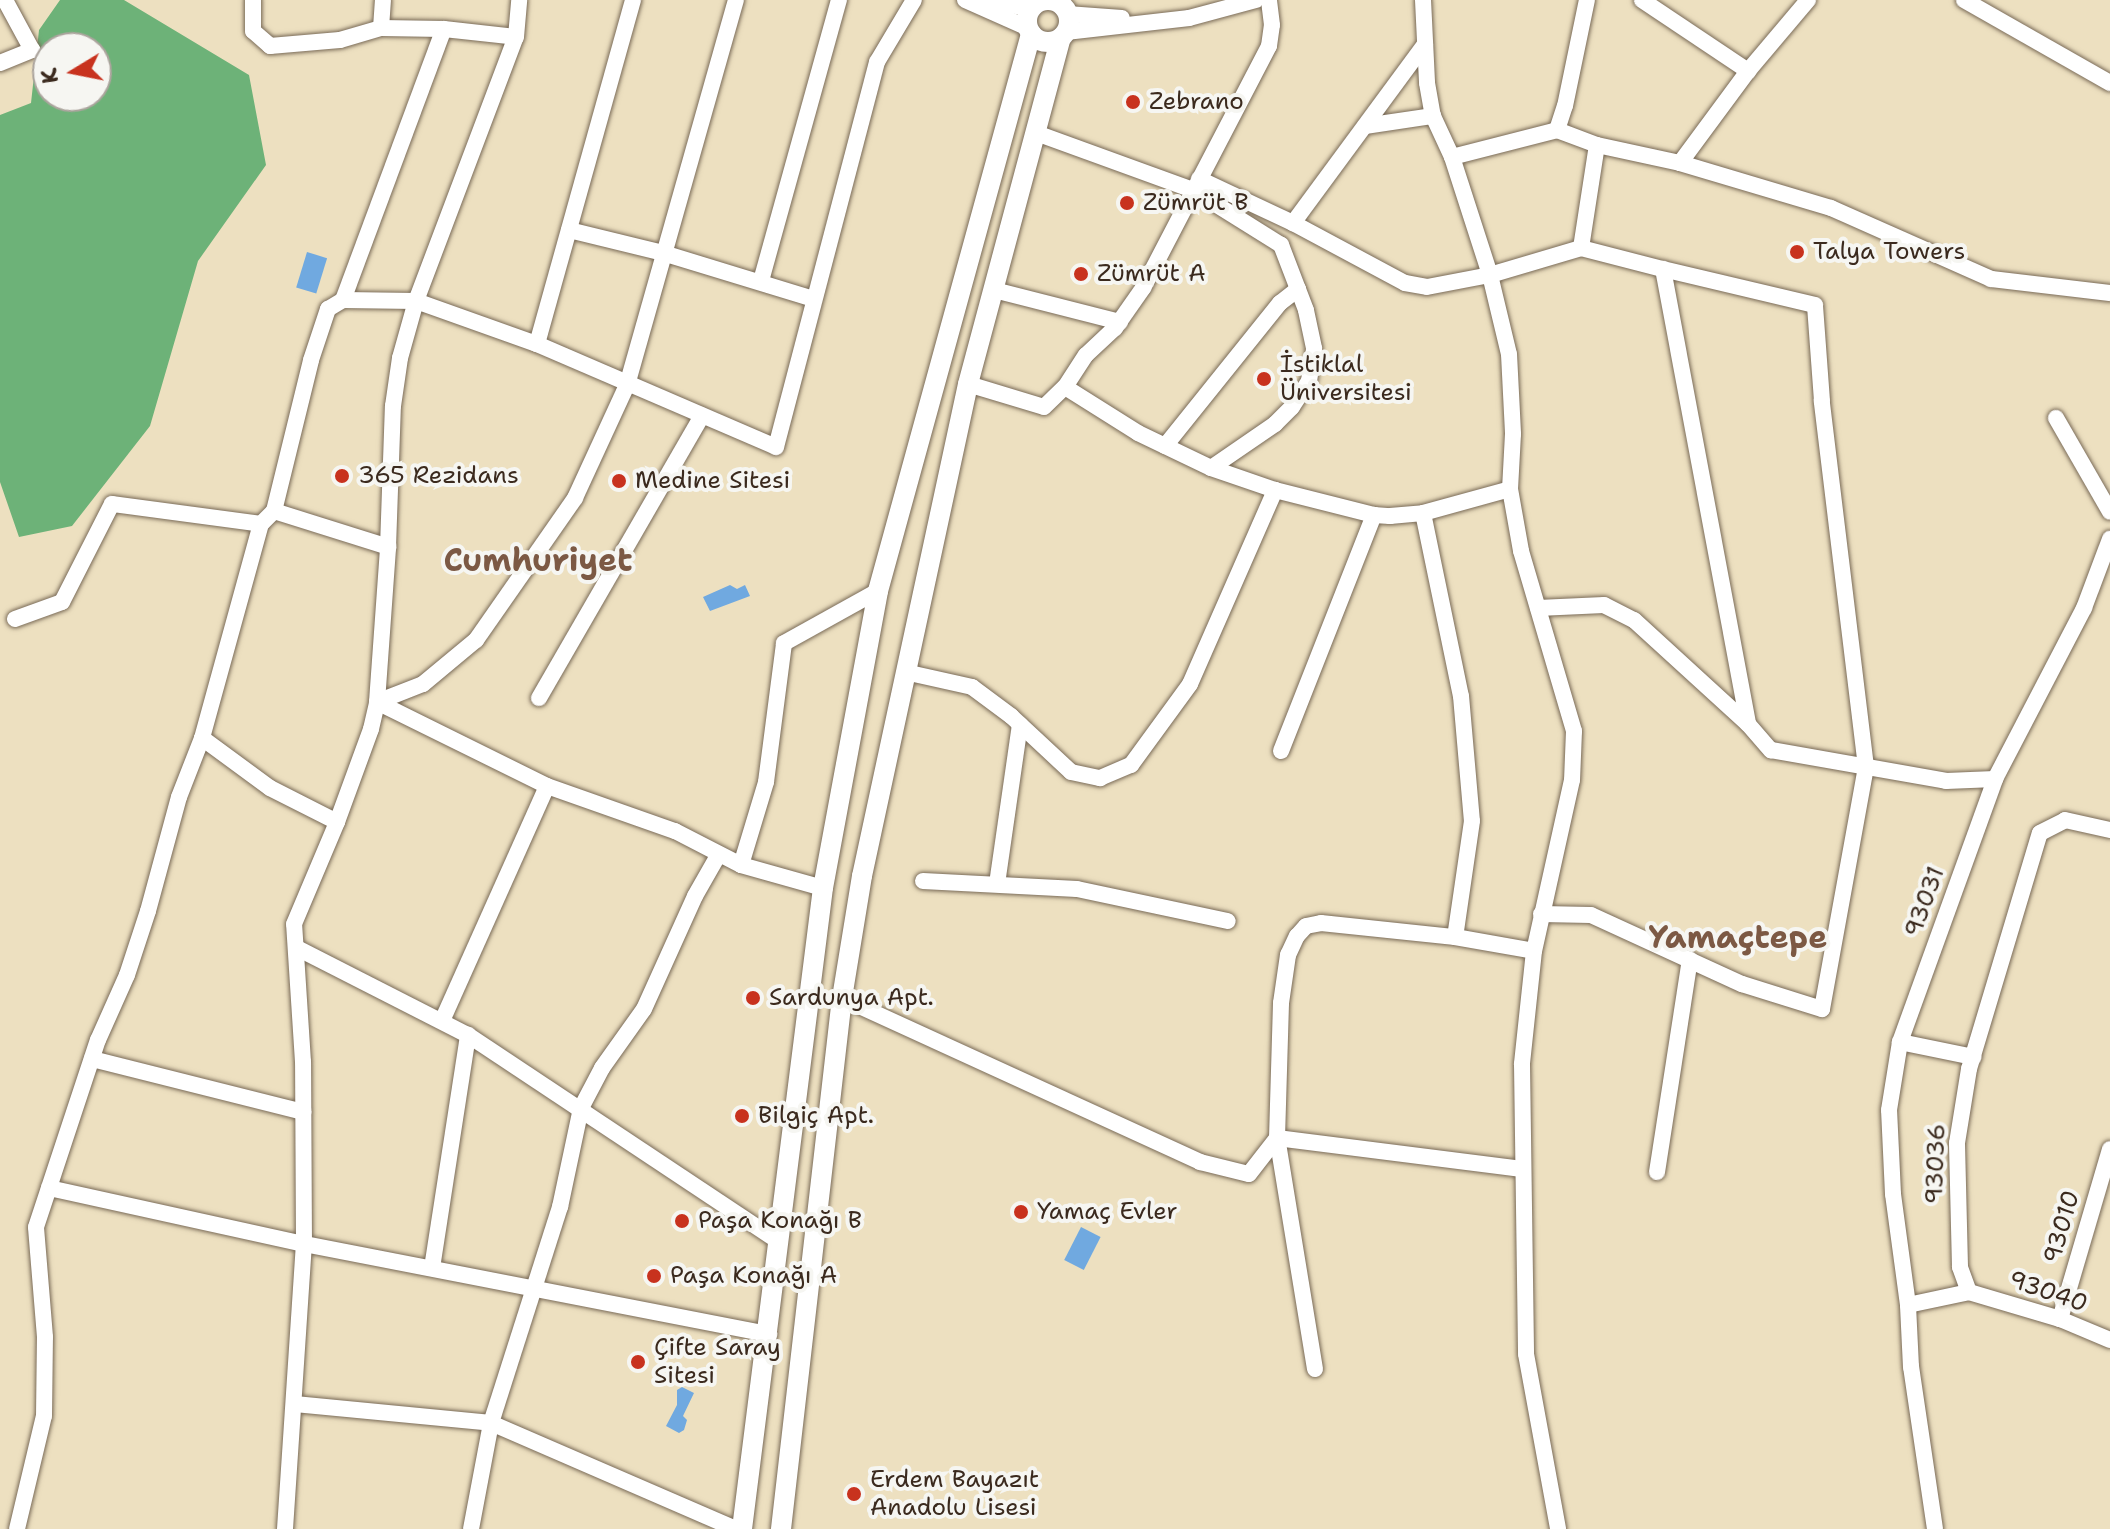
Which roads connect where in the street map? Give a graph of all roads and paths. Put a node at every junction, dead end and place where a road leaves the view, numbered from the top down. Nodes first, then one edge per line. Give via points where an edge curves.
1 (5, 0) edge
2 (253, 0) edge
3 (383, 0) edge
4 (519, 0) edge
5 (633, 0) edge
6 (736, 0) edge
7 (839, 0) edge
8 (914, 0) edge
9 (965, 0) edge
10 (984, 0) edge
11 (1256, 0) edge
12 (1269, 0) edge
13 (1423, 0) edge
14 (1587, 0) edge
15 (1642, 0) edge
16 (1808, 0) edge
17 (1964, 0) edge
18 (1033, 15) edge
19 (1066, 19) edge
20 (381, 28) junction
21 (444, 29) junction
22 (516, 37) junction
23 (1425, 44) junction
24 (0, 63) edge
25 (1748, 71) junction
26 (2110, 83) edge
27 (1433, 116) junction
28 (1365, 126) junction
29 (1557, 130) junction
30 (1036, 133) junction
31 (1597, 145) junction
32 (1452, 157) junction
33 (1680, 163) junction
34 (1196, 185) junction
35 (1293, 223) junction
36 (569, 230) junction
37 (1581, 248) junction
38 (663, 253) junction
39 (1663, 269) junction
40 (1490, 275) junction
41 (761, 281) junction
42 (1298, 289) junction
43 (994, 290) junction
44 (2110, 293) edge
45 (813, 299) junction
46 (343, 300) junction
47 (416, 301) junction
48 (1120, 322) junction
49 (537, 344) junction
50 (968, 384) junction
51 (627, 385) junction
52 (1065, 387) junction
53 (702, 416) junction
54 (2056, 418) dead end
55 (1165, 446) junction
56 (1211, 468) junction
57 (1510, 489) junction
58 (1275, 490) junction
59 (274, 511) junction
60 (2110, 512) edge
61 (1423, 513) junction
62 (1374, 515) junction
63 (261, 524) junction
64 (2110, 539) edge
65 (388, 547) junction
66 (878, 591) junction
67 (1538, 608) junction
68 (15, 619) dead end
69 (905, 672) junction
70 (539, 698) dead end
71 (377, 702) junction
72 (1748, 724) junction
73 (1020, 725) junction
74 (202, 738) junction
75 (1281, 751) dead end
76 (1866, 767) junction
77 (1995, 779) junction
78 (547, 786) junction
79 (337, 822) junction
80 (2110, 830) edge
81 (719, 854) junction
82 (741, 865) junction
83 (923, 881) dead end
84 (997, 884) junction
85 (823, 888) junction
86 (1541, 914) junction
87 (1228, 921) dead end
88 (1455, 937) junction
89 (297, 948) junction
90 (1534, 951) junction
91 (1690, 960) junction
92 (842, 998) junction
93 (442, 1021) junction
94 (468, 1035) junction
95 (1900, 1042) junction
96 (1973, 1057) junction
97 (92, 1059) junction
98 (581, 1108) junction
99 (303, 1112) junction
100 (1277, 1138) junction
101 (2110, 1149) edge
102 (1522, 1169) junction
103 (1657, 1172) dead end
104 (49, 1188) junction
105 (778, 1241) junction
106 (304, 1244) junction
107 (432, 1268) junction
108 (535, 1287) junction
109 (1969, 1292) junction
110 (1908, 1305) junction
111 (2060, 1319) junction
112 (769, 1334) junction
113 (2110, 1340) edge
114 (1315, 1369) dead end
115 (295, 1404) junction
116 (491, 1423) junction
117 (17, 1529) edge
118 (285, 1529) edge
119 (471, 1529) edge
120 (739, 1529) edge
121 (781, 1529) edge
122 (1558, 1529) edge
123 (1935, 1529) edge

1 - 24 street via 32,50
2 - 20 street via 253,31 270,46 340,40
3 - 20 street
4 - 22 street
5 - 36 street
6 - 38 street
7 - 41 street
8 - 45 street via 877,62
9 - 18 street
10 - 18 street
11 - 19 street via 1164,21
12 - 34 street via 1269,46
13 - 23 street
14 - 29 street
15 - 25 street
16 - 25 street
17 - 26 street
18 - 19 main road via 1049,1
18 - 19 main road via 1049,42
18 - 66 main road
19 - 30 main road
20 - 21 street
21 - 22 street
21 - 46 street
22 - 47 street
23 - 27 street
23 - 28 street
25 - 33 street
27 - 28 street
27 - 32 street
28 - 35 street
29 - 31 street
29 - 32 street
30 - 34 street
30 - 43 main road
31 - 33 street
31 - 37 street
32 - 40 street
33 - 44 street via 1831,208 1991,279
34 - 35 street
34 - 42 street via 1281,245
34 - 48 street
35 - 40 street via 1405,283 1427,287
36 - 38 street
36 - 49 street
37 - 39 street
37 - 40 street
38 - 41 street
38 - 51 street
39 - 72 street
39 - 76 street via 1815,305
40 - 57 street via 1509,354
41 - 45 street
42 - 55 street via 1280,303
42 - 56 street via 1314,348 1309,381 1275,424
43 - 48 street
43 - 50 main road
45 - 53 street via 776,447
46 - 47 street
46 - 59 street via 328,309 314,347
47 - 49 street
47 - 65 street via 393,406
48 - 52 street via 1086,355
49 - 51 street
50 - 52 street via 1044,407
50 - 69 main road
51 - 53 street
51 - 71 street via 575,498 476,640 423,684
52 - 55 street
53 - 70 street
54 - 60 street
55 - 56 street
56 - 58 street
57 - 61 street
57 - 67 street
58 - 62 street
58 - 73 street via 1190,684 1131,765 1100,778 1071,772
59 - 63 street
59 - 65 street
61 - 62 street
61 - 88 street via 1461,696 1472,821
62 - 75 street
63 - 68 street via 112,504 62,602
63 - 74 street
64 - 77 street, 93031 via 2084,608
65 - 71 street
66 - 82 street via 784,643 766,782
66 - 85 main road
67 - 72 street via 1604,605 1634,620
67 - 86 street via 1574,731 1572,780
69 - 73 street via 972,687
69 - 92 main road
71 - 78 street
71 - 79 street
72 - 76 street via 1771,750
73 - 84 street
74 - 79 street via 270,788
74 - 97 street via 179,797 127,975
76 - 77 street via 1946,781
76 - 91 street via 1822,1009 1742,984
77 - 95 street, 93031
78 - 81 street via 675,831
78 - 93 street
79 - 89 street via 294,924
80 - 96 street, 93036 via 2065,820 2040,833
81 - 82 street
81 - 98 street via 644,1009
82 - 85 street
83 - 84 street
84 - 87 street via 1077,889
85 - 105 main road
86 - 90 street
86 - 91 street via 1591,915
88 - 90 street
88 - 100 street via 1321,923 1306,926 1288,955 1281,1003
89 - 93 street
89 - 99 street
90 - 102 street via 1522,1064
91 - 103 street
92 - 100 street via 1200,1162 1249,1174
92 - 121 main road
93 - 94 street
94 - 98 street
94 - 107 street
95 - 96 street
95 - 110 street, 93031 via 1889,1110 1893,1194
96 - 109 street, 93036 via 1957,1143 1960,1267
97 - 99 street
97 - 104 street
98 - 105 street
98 - 108 street via 560,1207
99 - 106 street
100 - 102 street
100 - 114 street
101 - 111 street, 93010
102 - 122 street via 1526,1354
104 - 106 street
104 - 117 street via 36,1227 45,1337 44,1416
105 - 112 main road
106 - 107 street
106 - 115 street
107 - 108 street
108 - 112 street
108 - 116 street
109 - 110 street
109 - 111 street, 93040
110 - 123 street via 1911,1367
111 - 113 street, 93040
112 - 120 main road
115 - 116 street
115 - 118 street
116 - 119 street
116 - 120 street

